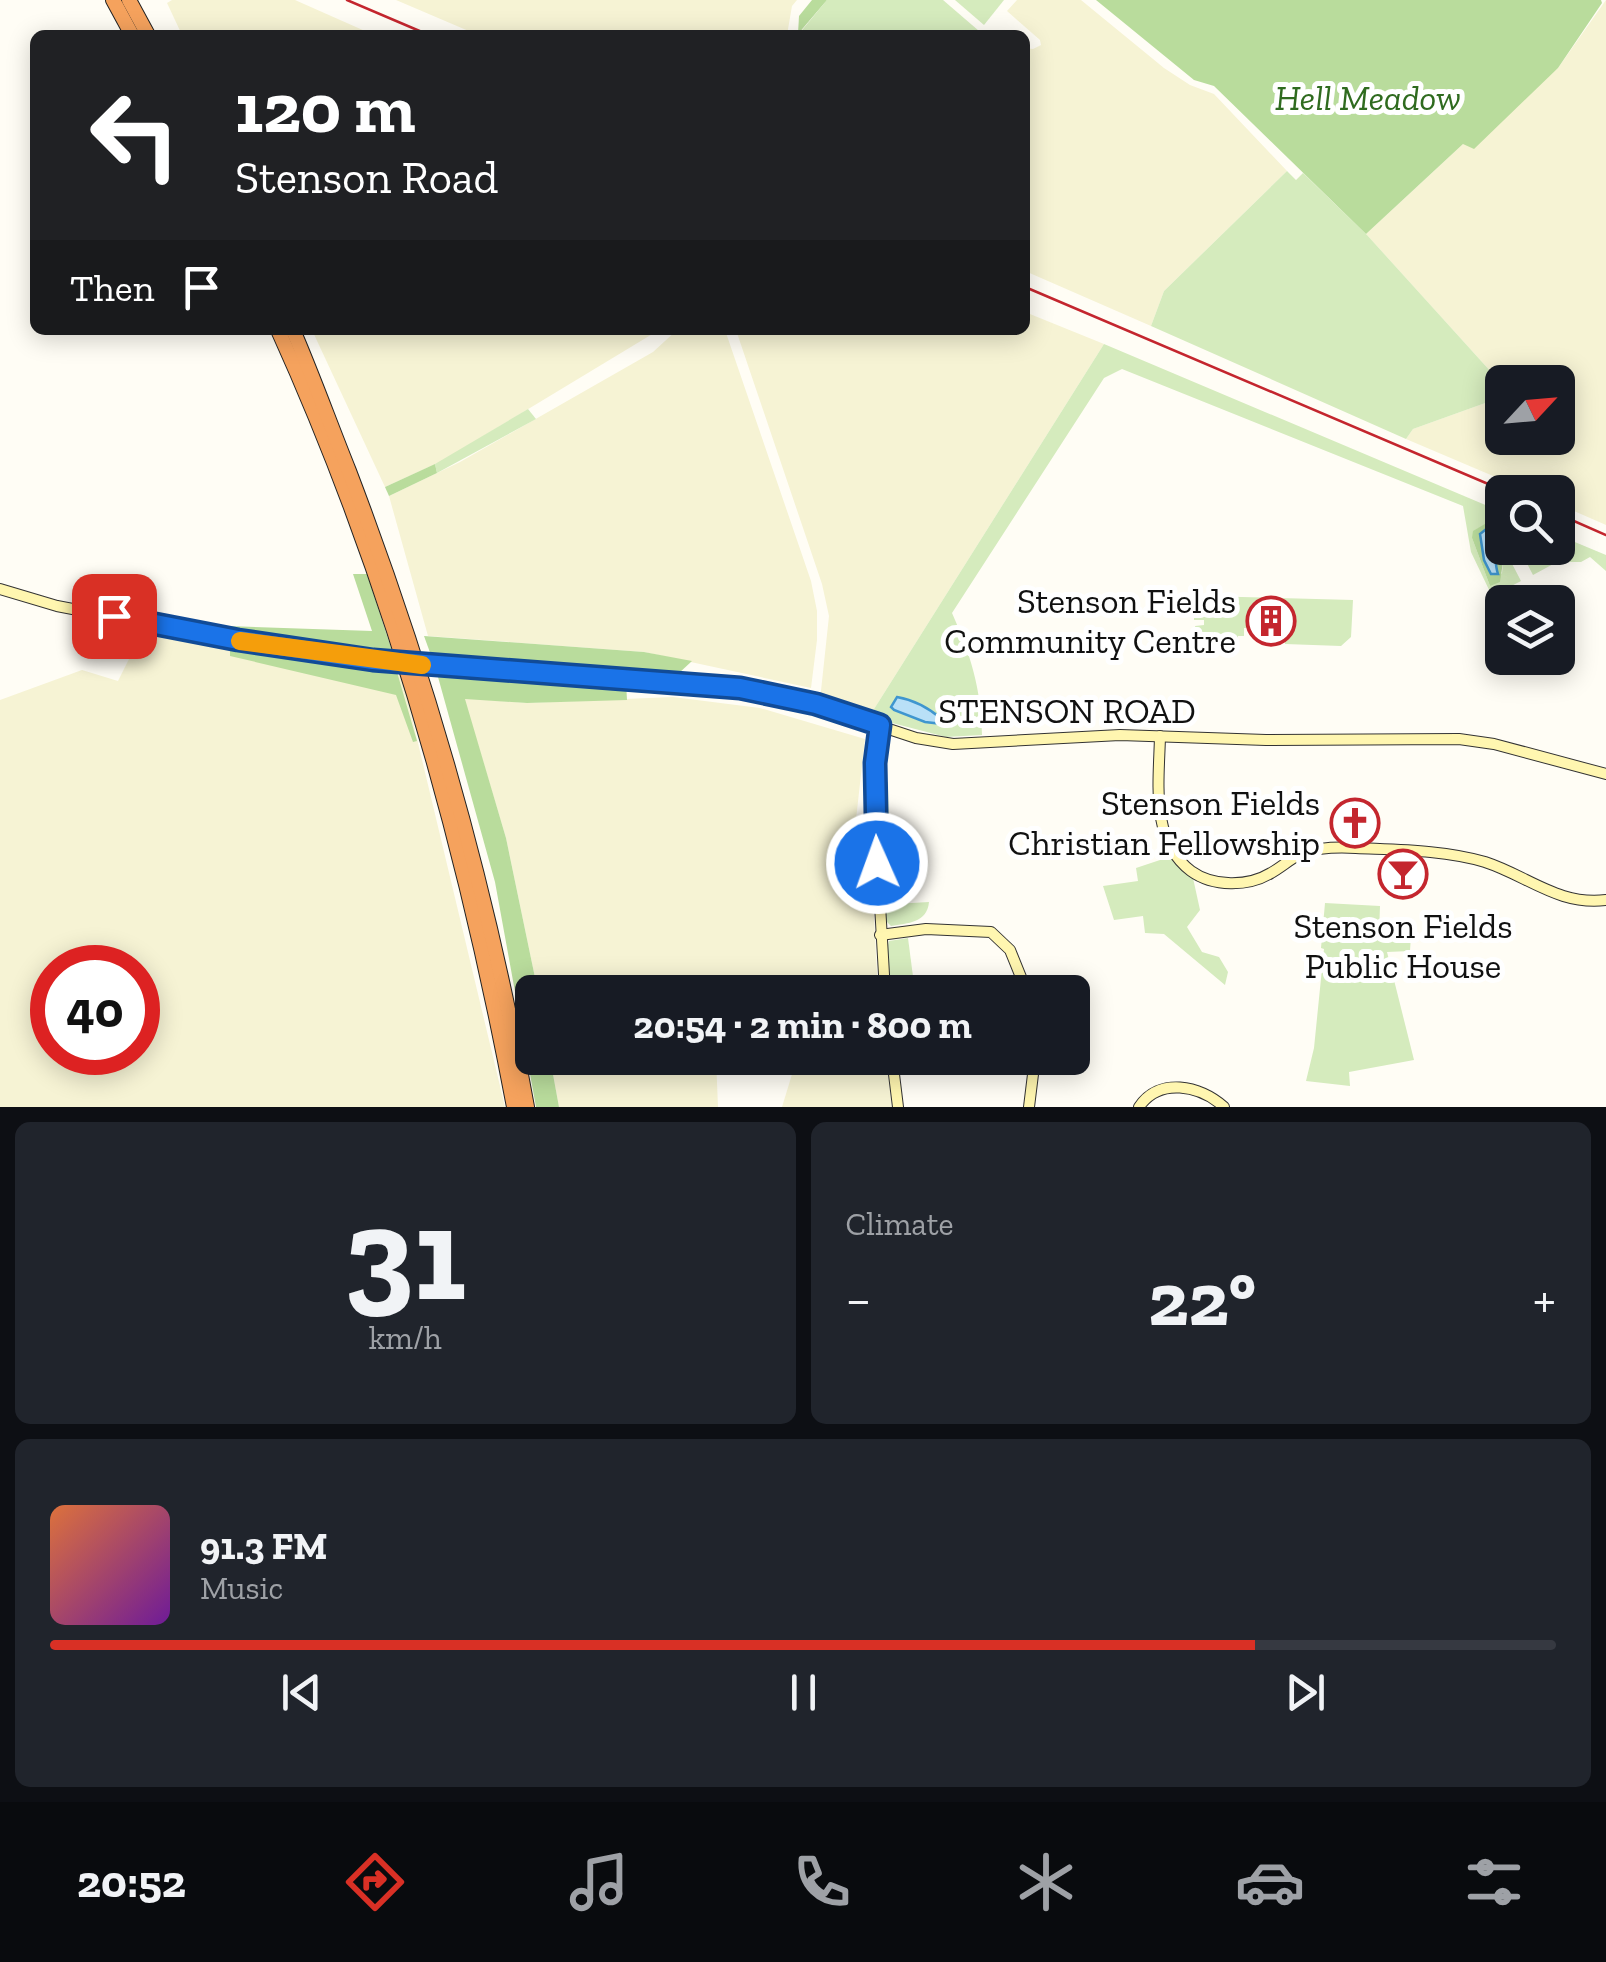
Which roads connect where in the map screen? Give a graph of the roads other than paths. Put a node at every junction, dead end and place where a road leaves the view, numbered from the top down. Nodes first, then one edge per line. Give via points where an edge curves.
1 (112, 0) edge
2 (129, 0) edge
3 (129, 30) edge
4 (145, 30) edge
5 (280, 335) edge
6 (295, 335) edge
7 (0, 589) edge
8 (880, 725) junction
9 (1160, 736) junction
10 (1606, 774) edge
11 (1606, 900) edge
12 (880, 934) junction
13 (884, 975) edge
14 (1020, 975) edge
15 (894, 1075) edge
16 (1034, 1075) edge
17 (514, 1107) edge
18 (527, 1107) edge
19 (898, 1107) edge
20 (1029, 1107) edge
21 (1139, 1107) edge
22 (1224, 1107) edge

1 - 3 highway
2 - 4 highway
5 - 17 highway via 406,668 472,908
6 - 18 highway via 414,648 469,841
7 - 8 street, STENSON ROAD, bridge via 207,635 373,660 740,688
8 - 9 street, STENSON ROAD via 953,744
8 - 12 street via 874,800
9 - 10 street, STENSON ROAD via 1478,741
9 - 11 street via 1163,833 1180,861 1200,876 1243,882 1304,853 1352,847 1468,858 1559,896
12 - 13 street
12 - 14 street via 926,928 991,932 1010,950
15 - 19 street
16 - 20 street
21 - 22 street via 1150,1094 1176,1087

